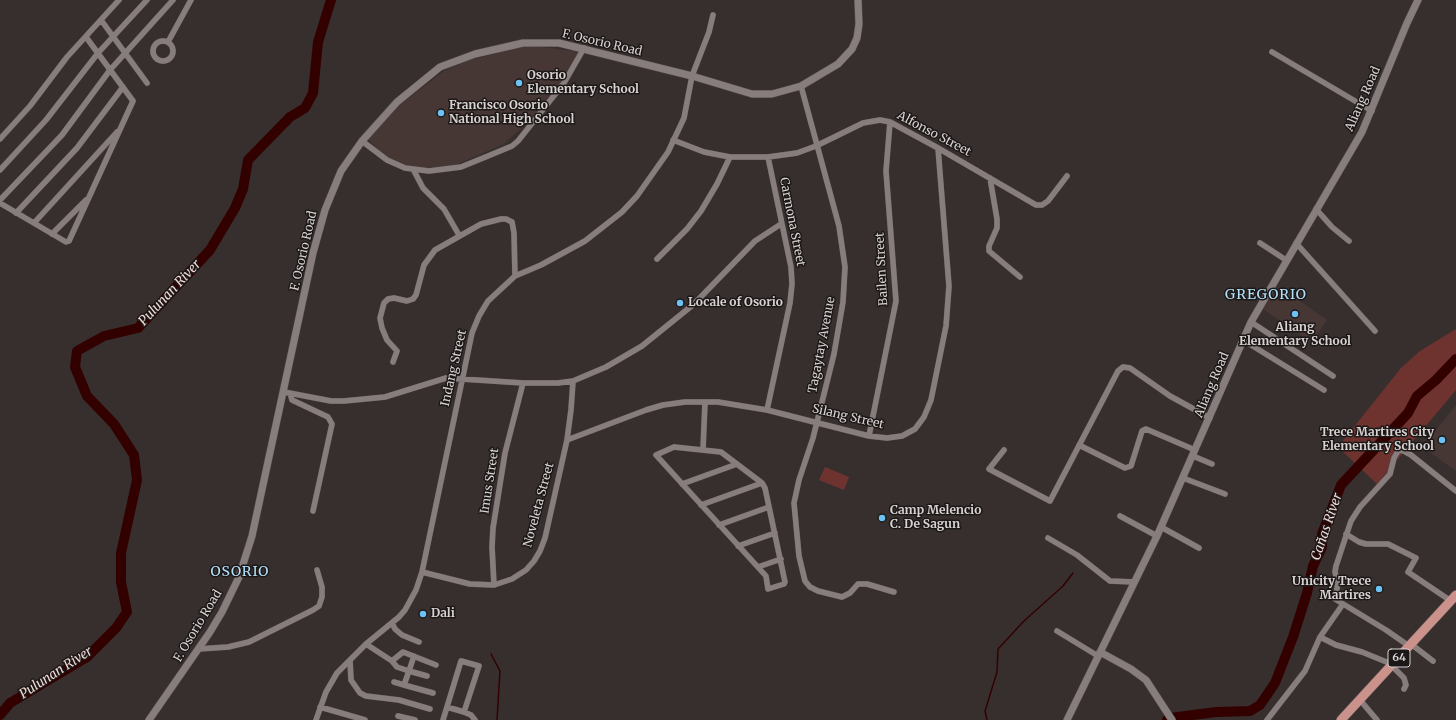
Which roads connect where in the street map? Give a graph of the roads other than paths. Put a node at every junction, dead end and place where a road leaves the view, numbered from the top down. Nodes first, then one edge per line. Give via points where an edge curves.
1 (118, 0) edge
2 (146, 0) edge
3 (173, 0) edge
4 (191, 0) edge
5 (858, 0) edge
6 (1418, 0) edge
7 (713, 15) dead end
8 (101, 20) junction
9 (113, 36) junction
10 (86, 37) junction
11 (168, 42) dead end
12 (584, 48) junction
13 (126, 52) junction
14 (1272, 52) dead end
15 (98, 53) junction
16 (110, 70) junction
17 (692, 76) junction
18 (147, 83) dead end
19 (801, 86) junction
20 (123, 87) junction
21 (1372, 111) junction
22 (890, 122) junction
23 (122, 126) junction
24 (0, 139) edge
25 (674, 140) junction
26 (362, 141) junction
27 (816, 146) junction
28 (938, 148) junction
29 (730, 157) junction
30 (768, 157) junction
31 (0, 170) edge
32 (413, 170) junction
33 (1067, 176) dead end
34 (990, 178) junction
35 (89, 197) junction
36 (0, 201) edge
37 (1316, 209) junction
38 (16, 212) junction
39 (34, 223) junction
40 (781, 224) junction
41 (52, 234) junction
42 (459, 235) junction
43 (1350, 241) dead end
44 (1260, 243) dead end
45 (1296, 243) junction
46 (657, 259) dead end
47 (1286, 260) junction
48 (515, 276) junction
49 (1020, 277) dead end
50 (1252, 322) junction
51 (1375, 330) dead end
52 (1243, 340) junction
53 (393, 362) dead end
54 (1333, 376) dead end
55 (462, 380) junction
56 (572, 381) junction
57 (523, 383) junction
58 (1324, 390) dead end
59 (287, 392) junction
60 (705, 402) junction
61 (767, 410) junction
62 (1210, 418) junction
63 (818, 422) junction
64 (869, 436) junction
65 (567, 440) junction
66 (1079, 445) junction
67 (703, 450) junction
68 (1004, 450) dead end
69 (1194, 453) junction
70 (736, 464) junction
71 (1212, 464) dead end
72 (1183, 478) junction
73 (762, 483) junction
74 (682, 484) junction
75 (1456, 491) edge
76 (1225, 494) dead end
77 (701, 505) junction
78 (769, 507) junction
79 (313, 511) dead end
80 (1120, 516) dead end
81 (719, 525) junction
82 (1161, 527) junction
83 (775, 534) junction
84 (1346, 534) junction
85 (1157, 536) junction
86 (1048, 538) dead end
87 (738, 546) junction
88 (1199, 548) dead end
89 (780, 559) junction
90 (758, 567) junction
91 (317, 570) dead end
92 (422, 572) junction
93 (1134, 582) junction
94 (494, 585) junction
95 (894, 592) dead end
96 (1454, 598) edge
97 (1343, 604) junction
98 (392, 623) junction
99 (1057, 631) dead end
100 (1320, 637) junction
101 (419, 642) dead end
102 (366, 644) junction
103 (1410, 645) junction
104 (198, 649) junction
105 (1099, 654) junction
106 (414, 656) junction
107 (350, 660) junction
108 (392, 661) junction
109 (1433, 661) dead end
110 (436, 665) dead end
111 (1392, 666) junction
112 (409, 671) junction
113 (427, 676) dead end
114 (394, 682) dead end
115 (404, 685) junction
116 (1404, 688) dead end
117 (433, 693) dead end
118 (1360, 700) junction
119 (320, 707) junction
120 (447, 707) junction
121 (430, 709) dead end
122 (464, 712) junction
123 (398, 716) dead end
124 (149, 720) edge
125 (316, 720) edge
126 (365, 720) edge
127 (415, 720) edge
128 (443, 720) edge
129 (475, 720) edge
130 (1067, 720) edge
131 (1172, 720) edge
132 (1267, 720) edge
133 (1341, 720) edge
134 (1377, 720) edge

1 - 8 street
2 - 9 street
3 - 13 street
4 - 11 street
5 - 19 street, F. Osorio Road via 859,24 852,49 838,64
6 - 21 street, Aliang Road
7 - 17 street, Indang Street via 710,32
8 - 9 street
8 - 10 street
9 - 13 street
9 - 15 street
10 - 15 street
10 - 24 street
12 - 17 street, F. Osorio Road
12 - 26 street, F. Osorio Road via 559,43 523,42 475,54 440,67 397,102
12 - 32 street via 564,83 512,146 461,167
13 - 16 street
13 - 18 street
14 - 21 street
15 - 16 street
15 - 31 street via 46,120
16 - 20 street
16 - 36 street via 62,135
17 - 19 street, F. Osorio Road via 752,94 772,94
17 - 25 street, Indang Street via 684,118
19 - 27 street, Tagaytay Avenue
20 - 23 street via 133,101
20 - 38 street via 76,148
21 - 37 street, Aliang Road
22 - 27 street, Alfonso Street via 863,122
22 - 28 street, Alfonso Street
22 - 64 street, Bailen Street via 886,171 896,301
23 - 35 street
23 - 39 street
25 - 29 street, Alfonso Street via 704,152
25 - 48 street, Indang Street via 652,177 617,216 586,242
26 - 32 street via 387,160
26 - 59 street, F. Osorio Road via 341,171 325,210 313,253
27 - 30 street, Alfonso Street via 797,153
27 - 63 street, Tagaytay Avenue via 839,226 845,266 843,302
28 - 34 street, Alfonso Street
28 - 64 street, Silang Street via 949,286 946,326 931,400 924,417 915,429 902,436
29 - 30 street, Alfonso Street
29 - 46 street via 701,212
30 - 40 street, Carmona Street
32 - 42 street via 423,188 444,209
33 - 34 street, Alfonso Street via 1042,206
34 - 49 street via 997,228 989,251
35 - 41 street
35 - 41 street via 69,241 66,242
36 - 38 street
37 - 43 street via 1332,227
37 - 45 street, Aliang Road
38 - 39 street
39 - 41 street
40 - 56 street via 755,241 694,304 642,346 606,367
40 - 61 street, Carmona Street via 791,266 790,303
42 - 48 street via 481,224 501,219 512,222
42 - 53 street via 435,250 424,265 413,299 407,301 394,298 384,303 380,318 382,328 398,351
44 - 47 street
45 - 47 street, Aliang Road
45 - 51 street
47 - 50 street, Aliang Road
48 - 55 street, Indang Street via 499,288 479,316 472,332
50 - 52 street, Aliang Road
50 - 54 street
52 - 58 street
52 - 62 street, Aliang Road
55 - 57 street
55 - 59 street via 444,378 386,397 344,402
55 - 92 street, Indang Street
56 - 57 street
56 - 65 street, Noveleta Street
57 - 94 street, Imus Street via 505,452 493,528
59 - 79 street via 292,400 328,417 332,424
59 - 104 street, F. Osorio Road via 252,536 239,576 222,612
60 - 61 street, Silang Street
60 - 65 street, Silang Street via 663,405
60 - 67 street
61 - 63 street, Silang Street
62 - 66 street via 1170,396 1130,368 1123,367 1118,371
62 - 69 street, Aliang Road
63 - 64 street, Silang Street
63 - 95 street, Tagaytay Avenue via 794,503 796,539 805,581 818,591 842,597 858,584
65 - 94 street, Noveleta Street via 540,551 526,570 512,579
66 - 68 street via 1050,501 990,469
66 - 69 street via 1125,468 1131,466 1142,431 1146,429
67 - 70 street via 721,452
67 - 74 street via 674,447 656,455
69 - 71 street
69 - 72 street, Aliang Road
70 - 73 street
70 - 74 street
72 - 76 street
72 - 82 street, Aliang Road
73 - 77 street
73 - 78 street
74 - 77 street
75 - 84 street via 1411,455 1400,450 1394,458 1390,474 1360,507
77 - 81 street
78 - 81 street
78 - 83 street
80 - 85 street
81 - 87 street
82 - 85 street, Aliang Road
82 - 88 street
83 - 87 street
83 - 89 street
84 - 96 street via 1366,544 1388,544 1416,558 1408,572
84 - 97 street via 1335,572 1338,583 1335,598
85 - 93 street, Aliang Road
86 - 93 street via 1077,555 1110,580
87 - 90 street
89 - 90 street
89 - 90 street via 785,582 768,589 766,576
91 - 104 street via 322,597 319,606 313,610 249,642 228,647
92 - 94 street, Noveleta Street via 470,584
92 - 98 street, Indang Street via 410,602
93 - 105 street, Aliang Road
96 - 103 main road, 64
97 - 100 street
97 - 103 street
98 - 101 street via 402,635
98 - 102 street, Indang Street
99 - 105 street
100 - 111 street
100 - 132 street via 1305,671
102 - 107 street, Indang Street
102 - 108 street
103 - 109 street
103 - 111 main road, 64
104 - 124 street, F. Osorio Road
105 - 130 street, Aliang Road
105 - 131 street via 1131,669 1150,684
106 - 108 street via 403,652
106 - 110 street
106 - 112 street
107 - 119 street, Indang Street via 337,673
107 - 121 street via 350,680 360,693
108 - 112 street via 397,667
111 - 116 street via 1404,678
111 - 118 main road, 64
112 - 113 street
112 - 115 street
114 - 115 street
115 - 117 street
118 - 133 main road, 64
118 - 134 street
119 - 125 street, Indang Street
119 - 126 street
120 - 122 street
120 - 122 street via 461,661 479,666
120 - 128 street
122 - 129 street
123 - 127 street

